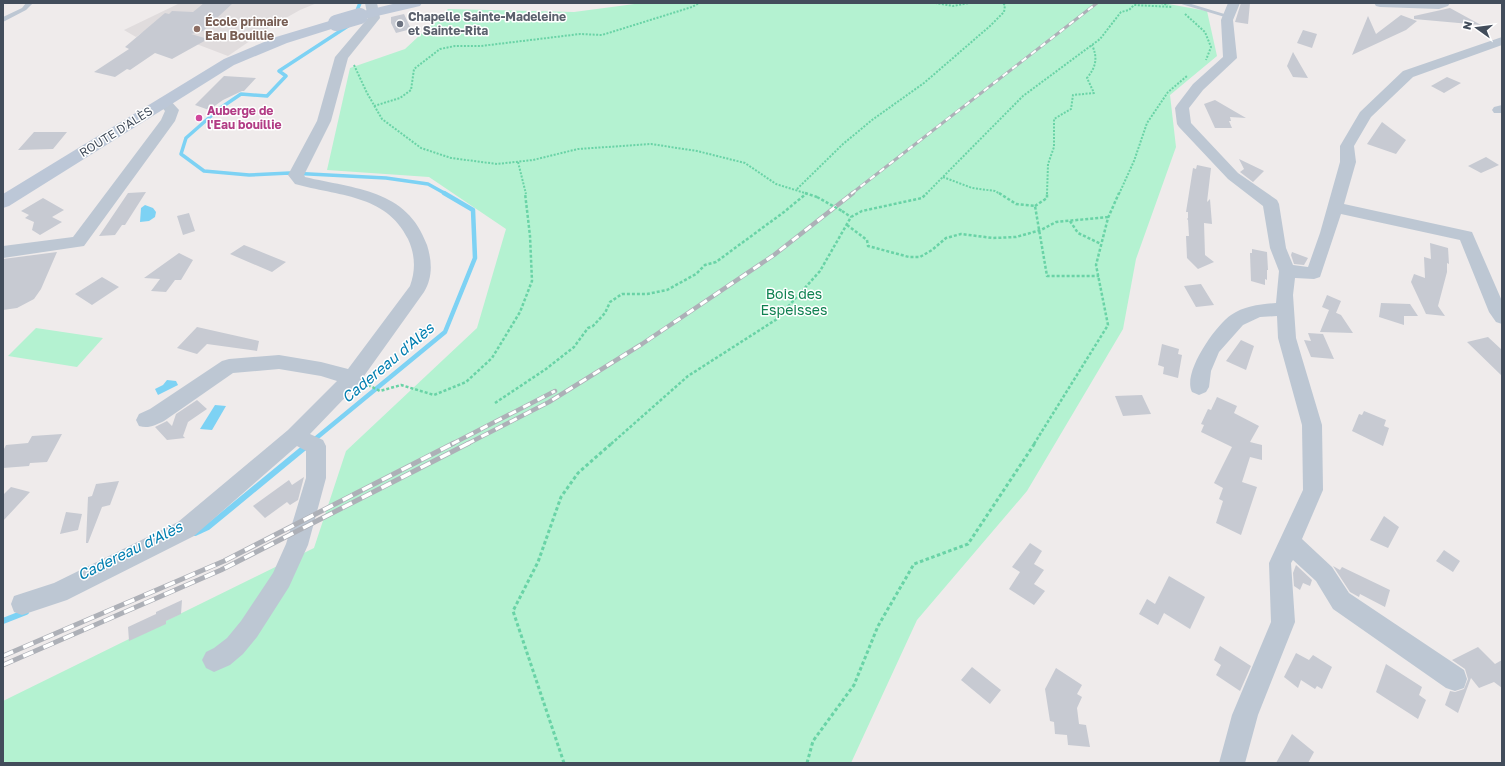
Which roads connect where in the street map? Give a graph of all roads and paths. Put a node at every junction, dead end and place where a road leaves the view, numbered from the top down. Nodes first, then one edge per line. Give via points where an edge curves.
1 (23, 3) edge
2 (30, 3) edge
3 (415, 3) edge
4 (699, 3) edge
5 (921, 3) edge
6 (969, 3) edge
7 (1002, 3) edge
8 (1161, 3) edge
9 (1181, 3) edge
10 (1380, 3) edge
11 (1444, 3) edge
12 (1172, 7) junction
13 (1231, 10) edge
14 (368, 11) edge
15 (3, 16) edge
16 (3, 20) edge
17 (1502, 41) edge
18 (353, 43) junction
19 (1092, 45) junction
20 (1201, 65) dead end
21 (1190, 74) dead end
22 (164, 102) junction
23 (374, 106) junction
24 (518, 162) junction
25 (943, 177) junction
26 (796, 190) junction
27 (807, 193) junction
28 (3, 202) edge
29 (1035, 206) junction
30 (1336, 207) junction
31 (1108, 216) junction
32 (851, 217) junction
33 (1070, 221) junction
34 (846, 225) junction
35 (1038, 231) junction
36 (1101, 244) junction
37 (3, 252) edge
38 (1287, 271) junction
39 (1099, 276) junction
40 (1285, 310) junction
41 (1502, 316) edge
42 (352, 378) junction
43 (1199, 387) dead end
44 (495, 403) dead end
45 (146, 420) dead end
46 (295, 436) junction
47 (1290, 542) junction
48 (22, 604) dead end
49 (214, 660) dead end
50 (1455, 679) dead end
51 (564, 763) edge
52 (807, 763) edge
53 (1232, 763) edge

1 - 15 lane
2 - 16 lane
3 - 14 main road, ROUTE D'ALÈS
4 - 23 path via 602,35 580,34 440,49 414,69 411,90 400,98
5 - 6 path via 954,6
7 - 26 path via 1005,5 1004,12 990,26 924,83 843,144
8 - 12 path
9 - 13 lane
10 - 11 street
12 - 19 path via 1134,4 1129,10 1121,12 1100,40
12 - 20 path via 1186,14 1205,32 1211,47 1206,61
13 - 38 street via 1227,20 1230,58 1198,87 1182,108 1184,124 1233,176 1271,204 1278,248
14 - 18 street via 374,18
14 - 22 main road, ROUTE D'ALÈS, bridge via 266,45 229,62
17 - 30 street via 1408,74 1365,115 1346,146 1348,162
18 - 23 path via 352,61
18 - 42 street via 342,57 324,122 299,170 300,181 380,199 398,212 412,228 423,257 423,273 418,288
19 - 25 path via 1023,96
19 - 29 path via 1096,53 1096,66 1088,78 1094,93 1073,95 1071,109 1054,119 1054,147 1048,164 1047,198
21 - 31 path via 1168,92 1147,123 1134,161
22 - 28 main road, ROUTE D'ALÈS
22 - 37 street via 172,110 168,121 78,242
23 - 24 path via 382,118 422,148 451,158 497,164
24 - 26 path via 578,149 651,144 745,162 776,184
24 - 42 path via 525,189 532,281 520,312 492,358 466,382 434,395 401,385 380,391
25 - 29 path via 972,188 995,191 1016,204
25 - 32 path via 922,198 868,209
26 - 27 path
27 - 32 path, bridge
27 - 44 path via 716,262 705,265 684,281 667,290 647,294 622,294 610,302 605,313 588,328 574,347
29 - 35 path
30 - 38 street via 1314,273
30 - 41 street via 1466,236 1498,312
31 - 33 path
31 - 36 path
32 - 34 path
33 - 35 path via 1056,222
33 - 36 path via 1078,233
34 - 35 path via 867,240 868,246 909,257 926,255 946,238 961,234 1005,238
34 - 51 path via 820,271 777,319 688,376 578,473 561,497 538,562 513,611
35 - 39 path via 1047,276
36 - 39 path via 1096,265
38 - 40 street
39 - 52 path via 1108,325 1022,464 968,544 914,564 878,626 854,685 813,741
40 - 43 street via 1258,311 1237,320 1211,348
40 - 47 street via 1287,338 1312,425 1313,490
42 - 45 street via 321,368 279,362 229,366
42 - 46 street
46 - 48 street via 186,529 59,592
46 - 49 street via 316,446 316,478 297,546 281,580 249,629 222,658
47 - 50 street via 1324,574 1341,601
47 - 53 street via 1280,563 1283,622 1245,715

